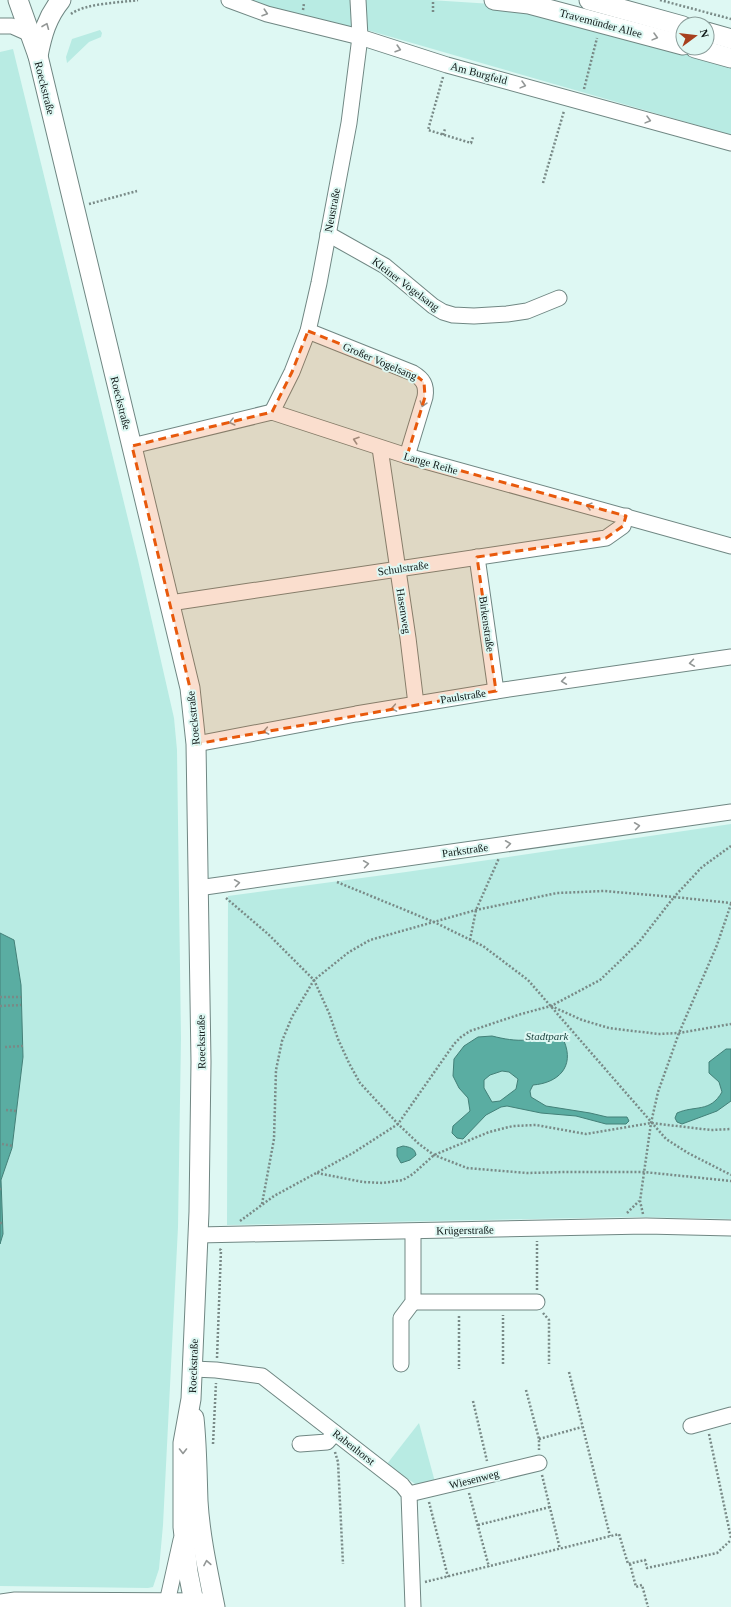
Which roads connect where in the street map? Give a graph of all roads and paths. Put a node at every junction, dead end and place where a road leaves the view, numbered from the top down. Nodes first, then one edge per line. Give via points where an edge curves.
1 (18, 0) edge
2 (138, 0) edge
3 (229, 0) edge
4 (358, 0) edge
5 (433, 0) edge
6 (494, 0) edge
7 (589, 0) edge
8 (660, 0) edge
9 (304, 3) dead end
10 (65, 7) edge
11 (303, 11) dead end
12 (433, 12) dead end
13 (731, 19) edge
14 (675, 24) edge
15 (6, 26) edge
16 (30, 34) junction
17 (715, 34) edge
18 (598, 36) dead end
19 (360, 37) junction
20 (731, 39) edge
21 (675, 43) edge
22 (715, 54) edge
23 (38, 56) junction
24 (731, 58) edge
25 (447, 64) junction
26 (574, 100) junction
27 (445, 129) dead end
28 (443, 135) junction
29 (473, 137) dead end
30 (731, 143) edge
31 (544, 183) dead end
32 (137, 191) dead end
33 (89, 204) dead end
34 (328, 234) junction
35 (559, 298) dead end
36 (308, 331) junction
37 (272, 412) junction
38 (132, 446) junction
39 (380, 448) junction
40 (407, 456) junction
41 (626, 516) junction
42 (731, 546) edge
43 (477, 558) junction
44 (397, 569) junction
45 (170, 603) junction
46 (731, 657) edge
47 (496, 691) junction
48 (416, 704) junction
49 (196, 744) junction
50 (731, 812) edge
51 (506, 844) junction
52 (731, 846) edge
53 (334, 881) dead end
54 (198, 888) junction
55 (224, 897) dead end
56 (674, 897) junction
57 (731, 904) edge
58 (476, 910) junction
59 (434, 922) junction
60 (470, 940) junction
61 (314, 980) junction
62 (0, 997) edge
63 (21, 997) dead end
64 (21, 1005) dead end
65 (0, 1006) edge
66 (551, 1006) junction
67 (731, 1024) edge
68 (679, 1033) junction
69 (22, 1046) dead end
70 (5, 1047) dead end
71 (6, 1110) dead end
72 (17, 1111) dead end
73 (651, 1123) junction
74 (398, 1124) junction
75 (731, 1129) edge
76 (2, 1144) dead end
77 (13, 1146) dead end
78 (434, 1155) junction
79 (644, 1172) junction
80 (317, 1173) junction
81 (731, 1175) edge
82 (731, 1182) edge
83 (262, 1204) junction
84 (646, 1226) junction
85 (731, 1228) edge
86 (413, 1232) junction
87 (198, 1235) junction
88 (222, 1243) junction
89 (413, 1302) junction
90 (537, 1302) dead end
91 (504, 1315) dead end
92 (458, 1316) dead end
93 (401, 1364) dead end
94 (503, 1364) dead end
95 (193, 1369) junction
96 (459, 1369) dead end
97 (216, 1370) junction
98 (569, 1372) dead end
99 (526, 1390) dead end
100 (191, 1399) junction
101 (473, 1401) dead end
102 (731, 1415) edge
103 (706, 1422) junction
104 (691, 1426) dead end
105 (582, 1427) junction
106 (331, 1437) junction
107 (539, 1439) junction
108 (300, 1444) dead end
109 (213, 1451) dead end
110 (539, 1463) junction
111 (490, 1475) junction
112 (466, 1481) junction
113 (426, 1491) junction
114 (409, 1494) junction
115 (550, 1507) junction
116 (478, 1525) junction
117 (182, 1527) junction
118 (610, 1536) junction
119 (731, 1539) edge
120 (560, 1549) junction
121 (343, 1564) dead end
122 (630, 1564) junction
123 (489, 1567) junction
124 (448, 1577) junction
125 (412, 1585) junction
126 (0, 1602) edge
127 (167, 1604) edge
128 (194, 1604) edge
129 (215, 1604) edge
130 (413, 1607) edge
131 (648, 1607) edge

1 - 16 main road, Roeckstraße
2 - 10 path via 75,11
3 -> 19 street, Am Burgfeld via 267,14
4 - 19 street, Neustraße
5 - 12 path
6 -> 21 main road, Travemünder Allee via 529,4
7 - 14 main road, Travemünder Allee
8 - 13 path
9 - 11 path
23 -> 10 main road, Roeckstraße via 42,35 52,11
15 - 16 street
16 - 23 main road, Roeckstraße
17 - 20 main road
18 - 26 path
19 -> 25 street, Am Burgfeld
19 - 34 street, Neustraße
22 - 24 main road
23 - 38 main road, Roeckstraße
25 -> 26 street, Am Burgfeld
25 - 28 path via 428,130
26 -> 30 street, Am Burgfeld
26 - 31 path
27 - 28 path
28 - 29 path via 471,142
32 - 33 path
34 - 35 street, Kleiner Vogelsang via 385,266 433,306 453,315 474,316 528,311
34 - 36 street, Neustraße
36 - 37 street, Neustraße via 292,372
36 -> 40 street, Großer Vogelsang via 413,373 424,382 427,389
37 -> 38 street
39 -> 37 street, Lange Reihe
38 - 45 main road, Roeckstraße
39 - 40 street, Lange Reihe
39 - 44 street, Hasenweg
41 -> 40 street, Lange Reihe
41 - 42 street, Lange Reihe
41 - 43 street, Schulstraße via 623,526 606,538
43 - 44 street, Schulstraße
43 - 47 street, Birkenstraße
44 - 45 street, Schulstraße
44 - 48 street, Hasenweg
45 - 49 main road, Roeckstraße via 190,688
46 -> 47 street, Paulstraße
47 - 48 street, Paulstraße
48 -> 49 street, Paulstraße
49 - 54 main road, Roeckstraße
51 -> 50 street, Parkstraße
54 -> 51 street, Parkstraße
51 - 58 path
52 - 56 path via 702,867
53 - 59 path
54 - 87 main road, Roeckstraße via 201,1062
55 - 61 path via 268,934
56 - 57 path
56 - 58 path via 604,891 557,894
56 - 66 path via 639,942 608,973 593,984
57 - 68 path via 717,945
58 - 59 path
58 - 60 path
59 - 60 path
59 - 61 path via 370,940 349,952
60 - 66 path via 483,946 517,971
61 - 74 path via 349,1064 360,1082
61 - 83 path via 292,1017 282,1042 276,1070 274,1139
62 - 63 path
64 - 65 path
66 - 68 path via 582,1020 609,1028 658,1034
66 - 73 path
66 - 74 path via 489,1024 460,1037
67 - 68 path
68 - 73 path via 658,1092
69 - 70 path
71 - 72 path
73 - 75 path via 711,1130
73 - 78 path via 586,1134 536,1125 513,1126 489,1132
73 - 79 path
73 - 81 path via 666,1139
74 - 78 path
74 - 80 path
76 - 77 path
78 - 79 path via 467,1168 527,1173
78 - 80 path via 403,1180 363,1182
79 - 82 path
79 - 84 path via 640,1201
80 - 83 path
83 - 88 path
84 - 85 street, Krügerstraße
84 - 86 street, Krügerstraße
86 - 88 street, Krügerstraße
86 - 89 street
87 - 88 street, Krügerstraße
87 - 95 main road, Roeckstraße
88 - 97 path
89 - 90 street
89 - 93 street via 401,1318
91 - 94 path
92 - 96 path
95 - 97 street, Rabenhorst
95 - 100 main road, Roeckstraße
97 - 106 street, Rabenhorst via 262,1376
97 - 109 path
98 - 105 path
99 - 107 path
100 -> 117 main road, Roeckstraße via 183,1443
129 -> 100 main road, Roeckstraße via 198,1502 197,1444
101 - 111 path
102 - 103 street
103 - 104 street
103 - 119 path
105 - 107 path
105 - 118 path
106 - 108 street
106 - 114 street, Rabenhorst via 402,1485
106 - 121 path via 338,1462
107 - 110 path
110 - 111 street, Wiesenweg
110 - 115 path
111 - 112 street, Wiesenweg
112 - 113 street, Wiesenweg
112 - 116 path
113 - 114 street, Wiesenweg
113 - 124 path
114 - 125 street
115 - 116 path
115 - 120 path
116 - 123 path
117 - 127 street, Roeckstraße
117 - 128 main road, Roeckstraße
118 - 120 path
118 - 122 path via 619,1534
119 - 122 path via 717,1553 647,1568 645,1560
120 - 123 path
122 - 131 path via 636,1587 642,1585
123 - 124 path
124 - 125 path
125 - 130 street
126 - 127 street via 15,1600
127 - 128 street
128 - 129 street

